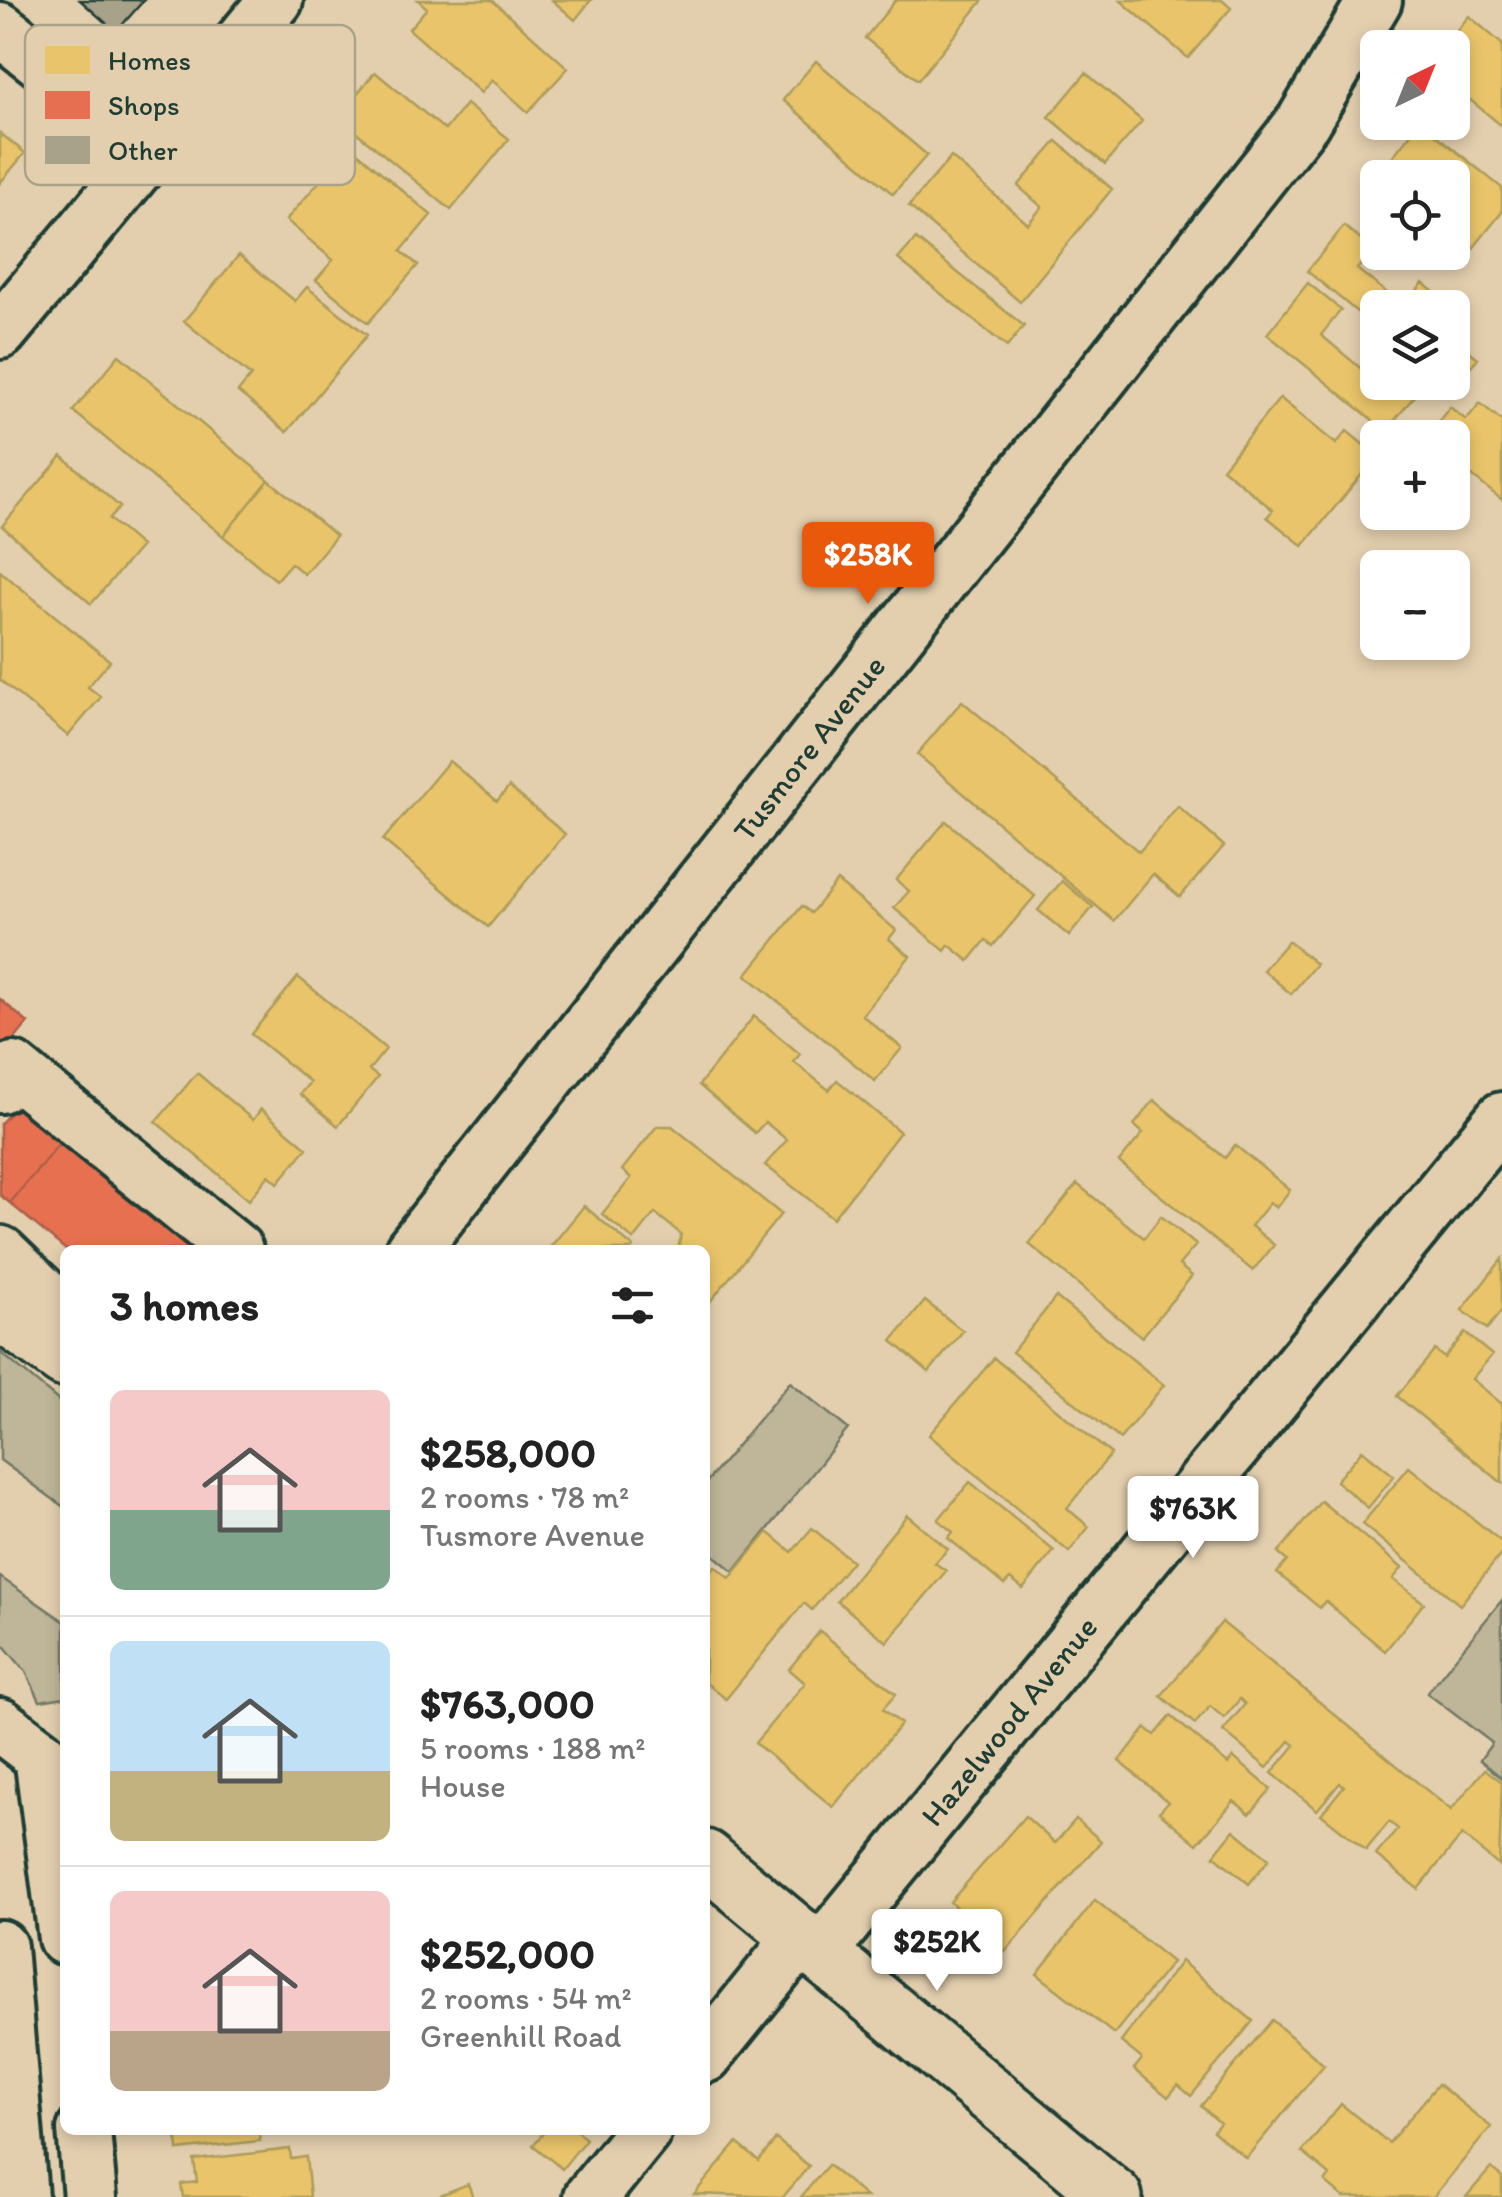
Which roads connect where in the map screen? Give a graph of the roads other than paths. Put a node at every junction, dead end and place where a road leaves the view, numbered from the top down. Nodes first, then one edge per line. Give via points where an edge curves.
1 (276, 0) edge
2 (1376, 0) edge
3 (255, 25) edge
4 (0, 28) edge
5 (25, 48) edge
6 (121, 185) edge
7 (0, 332) edge
8 (0, 1086) edge
9 (1502, 1119) edge
10 (230, 1245) edge
11 (416, 1245) edge
12 (0, 1254) edge
13 (0, 1312) edge
14 (60, 1312) edge
15 (60, 1355) edge
16 (0, 1725) edge
17 (710, 1862) edge
18 (60, 1897) edge
19 (0, 1922) edge
20 (60, 1927) edge
21 (811, 1944) junction
22 (0, 1946) edge
23 (710, 2051) edge
24 (84, 2135) edge
25 (641, 2135) edge
26 (21, 2197) edge
27 (90, 2197) edge
28 (591, 2197) edge
29 (1114, 2197) edge

1 - 3 street
2 - 11 street, Tusmore Avenue via 1303,122
4 - 5 street
6 - 7 street
8 - 10 street via 13,1070
9 - 21 street, Hazelwood Avenue
12 - 14 main road
13 - 15 main road
16 - 18 street via 41,1756
17 - 21 main road
19 - 20 street
21 - 23 street, Hazelwood Avenue
21 - 29 main road
22 - 26 street
24 - 27 street
25 - 28 street

